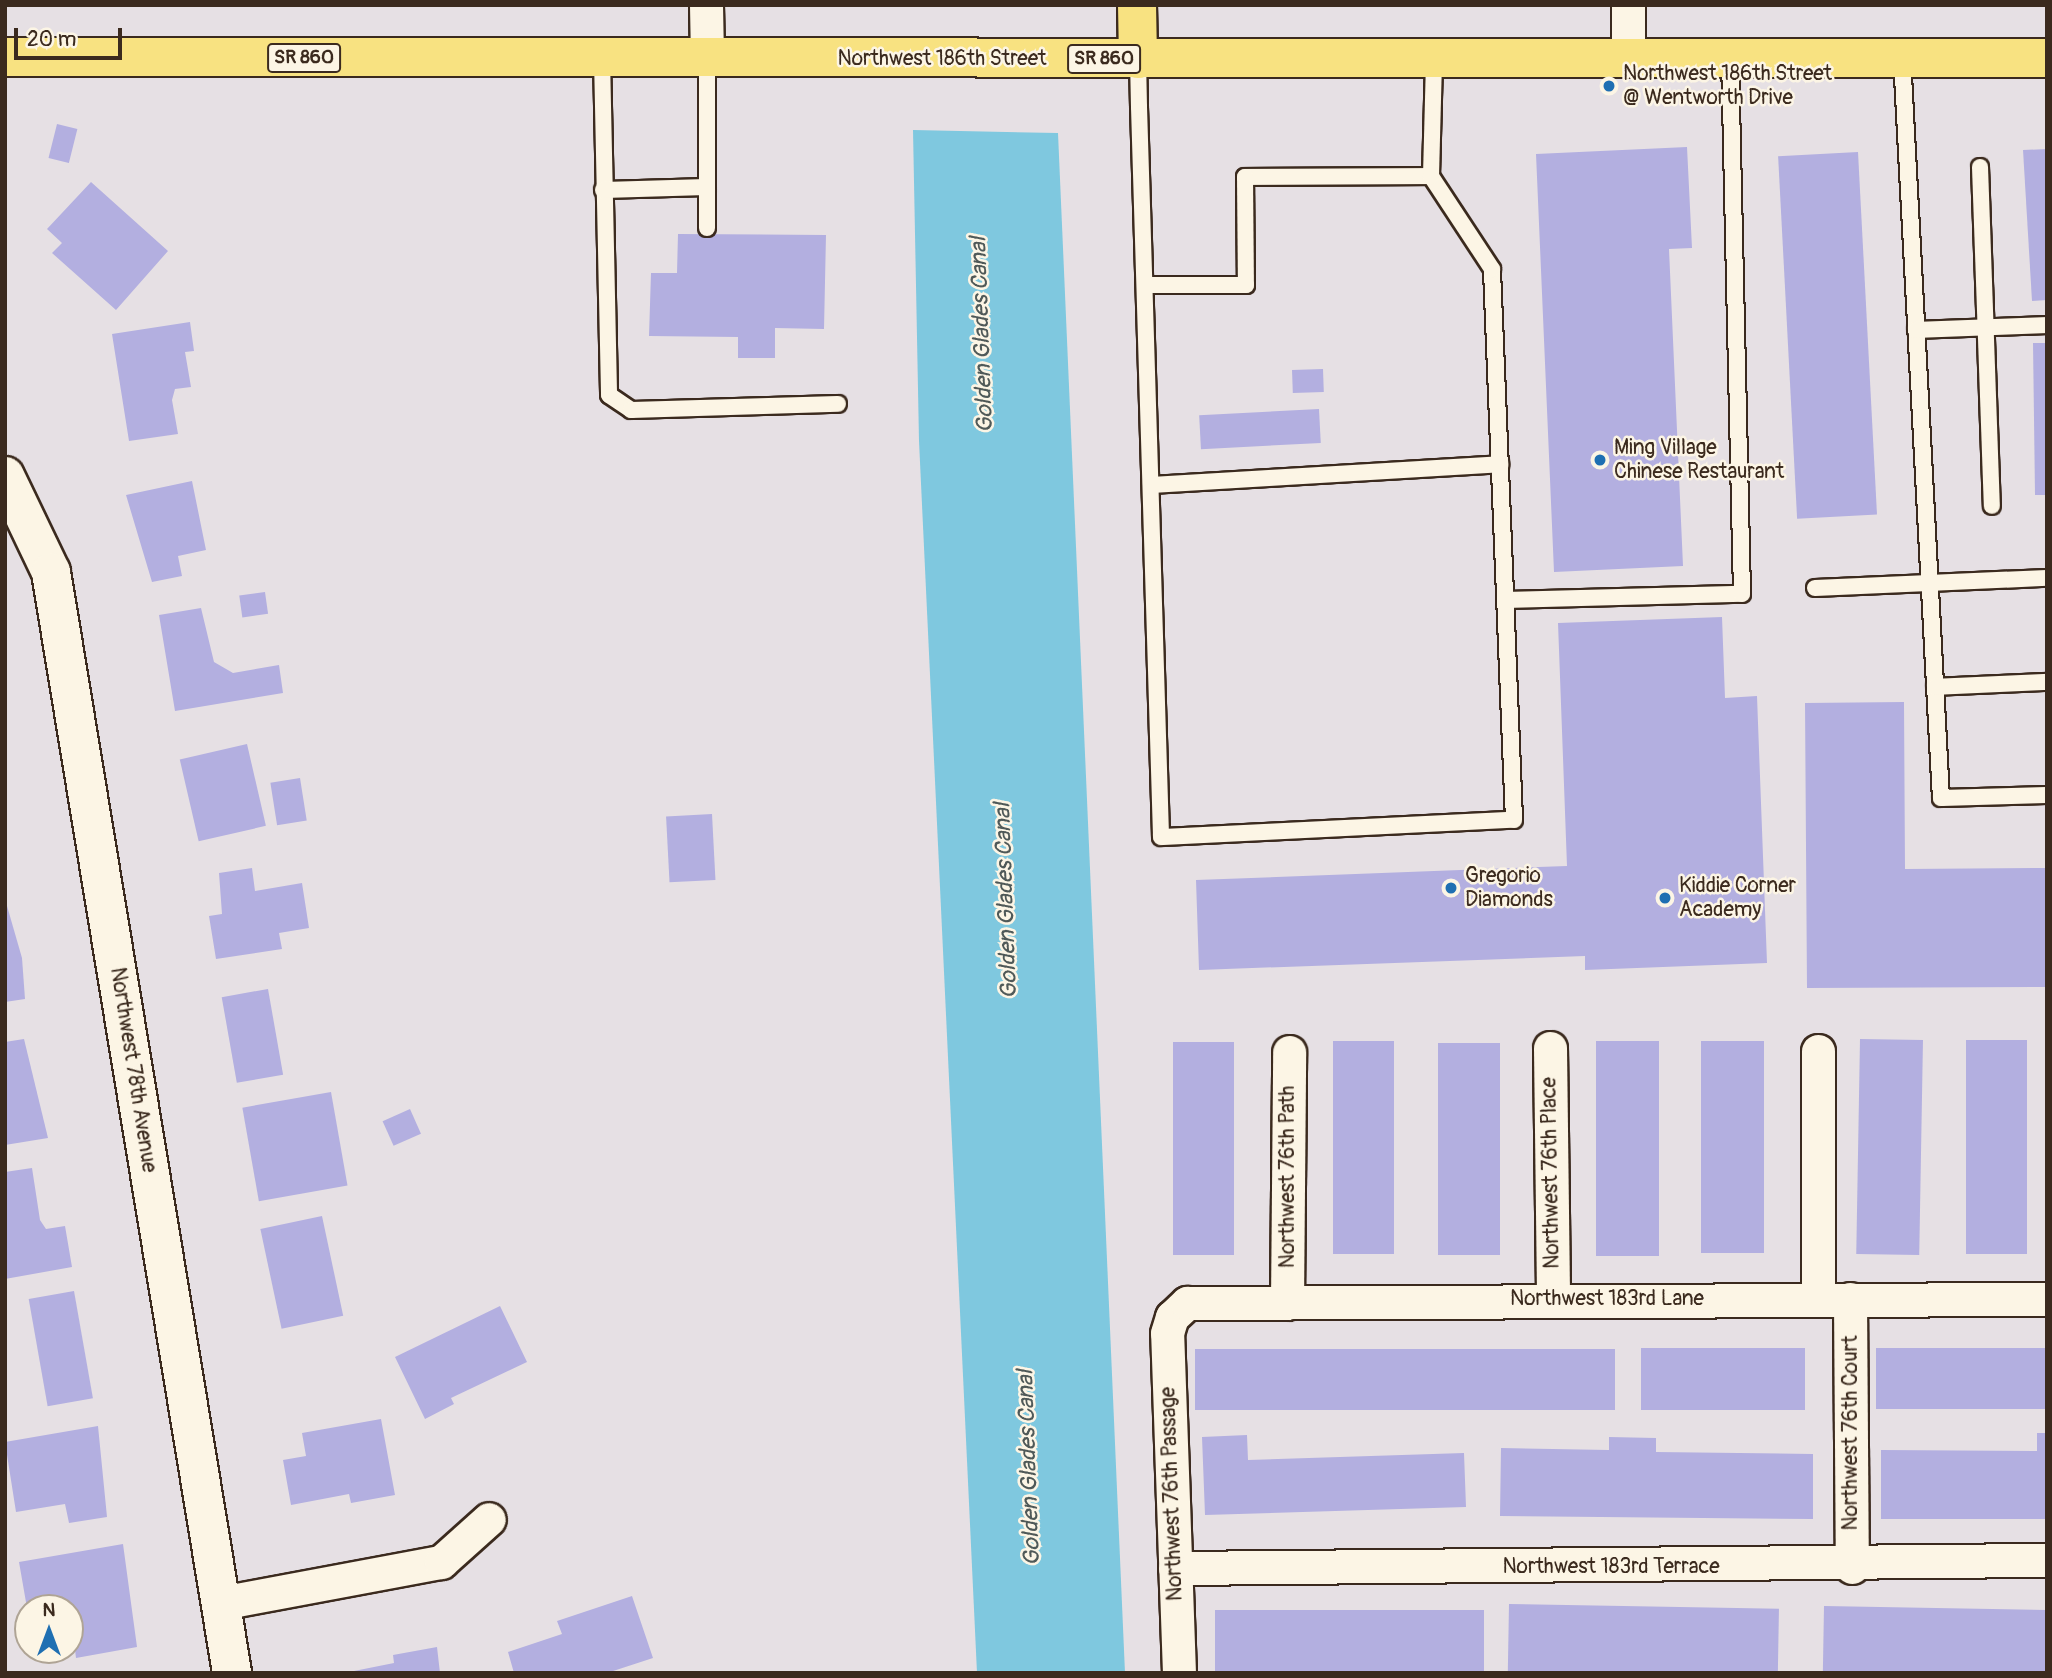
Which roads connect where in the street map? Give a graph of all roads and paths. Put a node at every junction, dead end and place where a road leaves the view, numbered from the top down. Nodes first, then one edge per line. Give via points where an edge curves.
1 (706, 5) edge
2 (1137, 5) edge
3 (1628, 5) edge
4 (5, 57) edge
5 (1628, 57) junction
6 (1730, 57) junction
7 (1902, 57) junction
8 (602, 58) junction
9 (708, 58) junction
10 (1434, 58) junction
11 (2047, 58) edge
12 (1138, 59) junction
13 (1980, 167) dead end
14 (1431, 176) junction
15 (707, 187) junction
16 (603, 190) junction
17 (707, 228) dead end
18 (1145, 285) junction
19 (2047, 325) edge
20 (1986, 327) junction
21 (1916, 330) junction
22 (838, 404) dead end
23 (1500, 464) junction
24 (5, 476) edge
25 (1151, 485) junction
26 (1992, 506) dead end
27 (2047, 578) edge
28 (1930, 583) junction
29 (1815, 588) dead end
30 (1505, 600) junction
31 (2047, 682) edge
32 (1935, 687) junction
33 (2047, 795) edge
34 (1550, 1048) dead end
35 (1818, 1051) dead end
36 (1289, 1052) dead end
37 (1553, 1299) junction
38 (1834, 1299) junction
39 (2047, 1299) edge
40 (1287, 1303) junction
41 (1172, 1317) joint
42 (489, 1519) dead end
43 (2047, 1560) edge
44 (1852, 1567) junction
45 (1175, 1568) junction
46 (221, 1603) junction
47 (232, 1673) edge
48 (1179, 1673) edge

1 - 9 street
2 - 12 main road
3 - 5 street
4 - 8 main road, Northwest 186th Street / SR 860
5 - 6 main road, Northwest 186th Street / SR 860
5 - 10 main road, Northwest 186th Street / SR 860
6 - 7 main road, Northwest 186th Street / SR 860
6 - 30 lane via 1742,594
7 - 11 main road, Northwest 186th Street / SR 860
7 - 21 lane
8 - 9 main road, Northwest 186th Street / SR 860
8 - 16 lane
9 - 12 main road, Northwest 186th Street / SR 860
9 - 15 lane
10 - 12 main road, Northwest 186th Street / SR 860
10 - 14 lane
12 - 18 lane
13 - 20 lane
14 - 18 lane via 1245,177 1246,285
14 - 23 lane via 1492,269
15 - 16 lane
15 - 17 lane
16 - 22 lane via 605,381 616,404 631,410
18 - 25 lane
19 - 20 lane
20 - 21 lane
20 - 26 lane
21 - 28 lane
23 - 25 lane
23 - 30 lane
24 - 46 street, Northwest 78th Avenue via 51,572
25 - 30 lane via 1161,837 1514,820
27 - 28 lane
28 - 29 lane
28 - 32 lane
31 - 32 lane
32 - 33 lane via 1941,798
34 - 37 street, Northwest 76th Place
35 - 38 street, Northwest 76th Court
36 - 40 street, Northwest 76th Path
37 - 38 street, Northwest 183rd Lane
37 - 40 street, Northwest 183rd Lane
38 - 39 street, Northwest 183rd Lane
38 - 44 street, Northwest 76th Court
40 - 41 street, Northwest 183rd Lane via 1187,1303
41 - 45 street, Northwest 76th Passage via 1167,1333
42 - 46 street via 441,1562
43 - 44 street, Northwest 183rd Terrace
44 - 45 street, Northwest 183rd Terrace
45 - 48 street, Northwest 76th Passage
46 - 47 street, Northwest 78th Avenue

